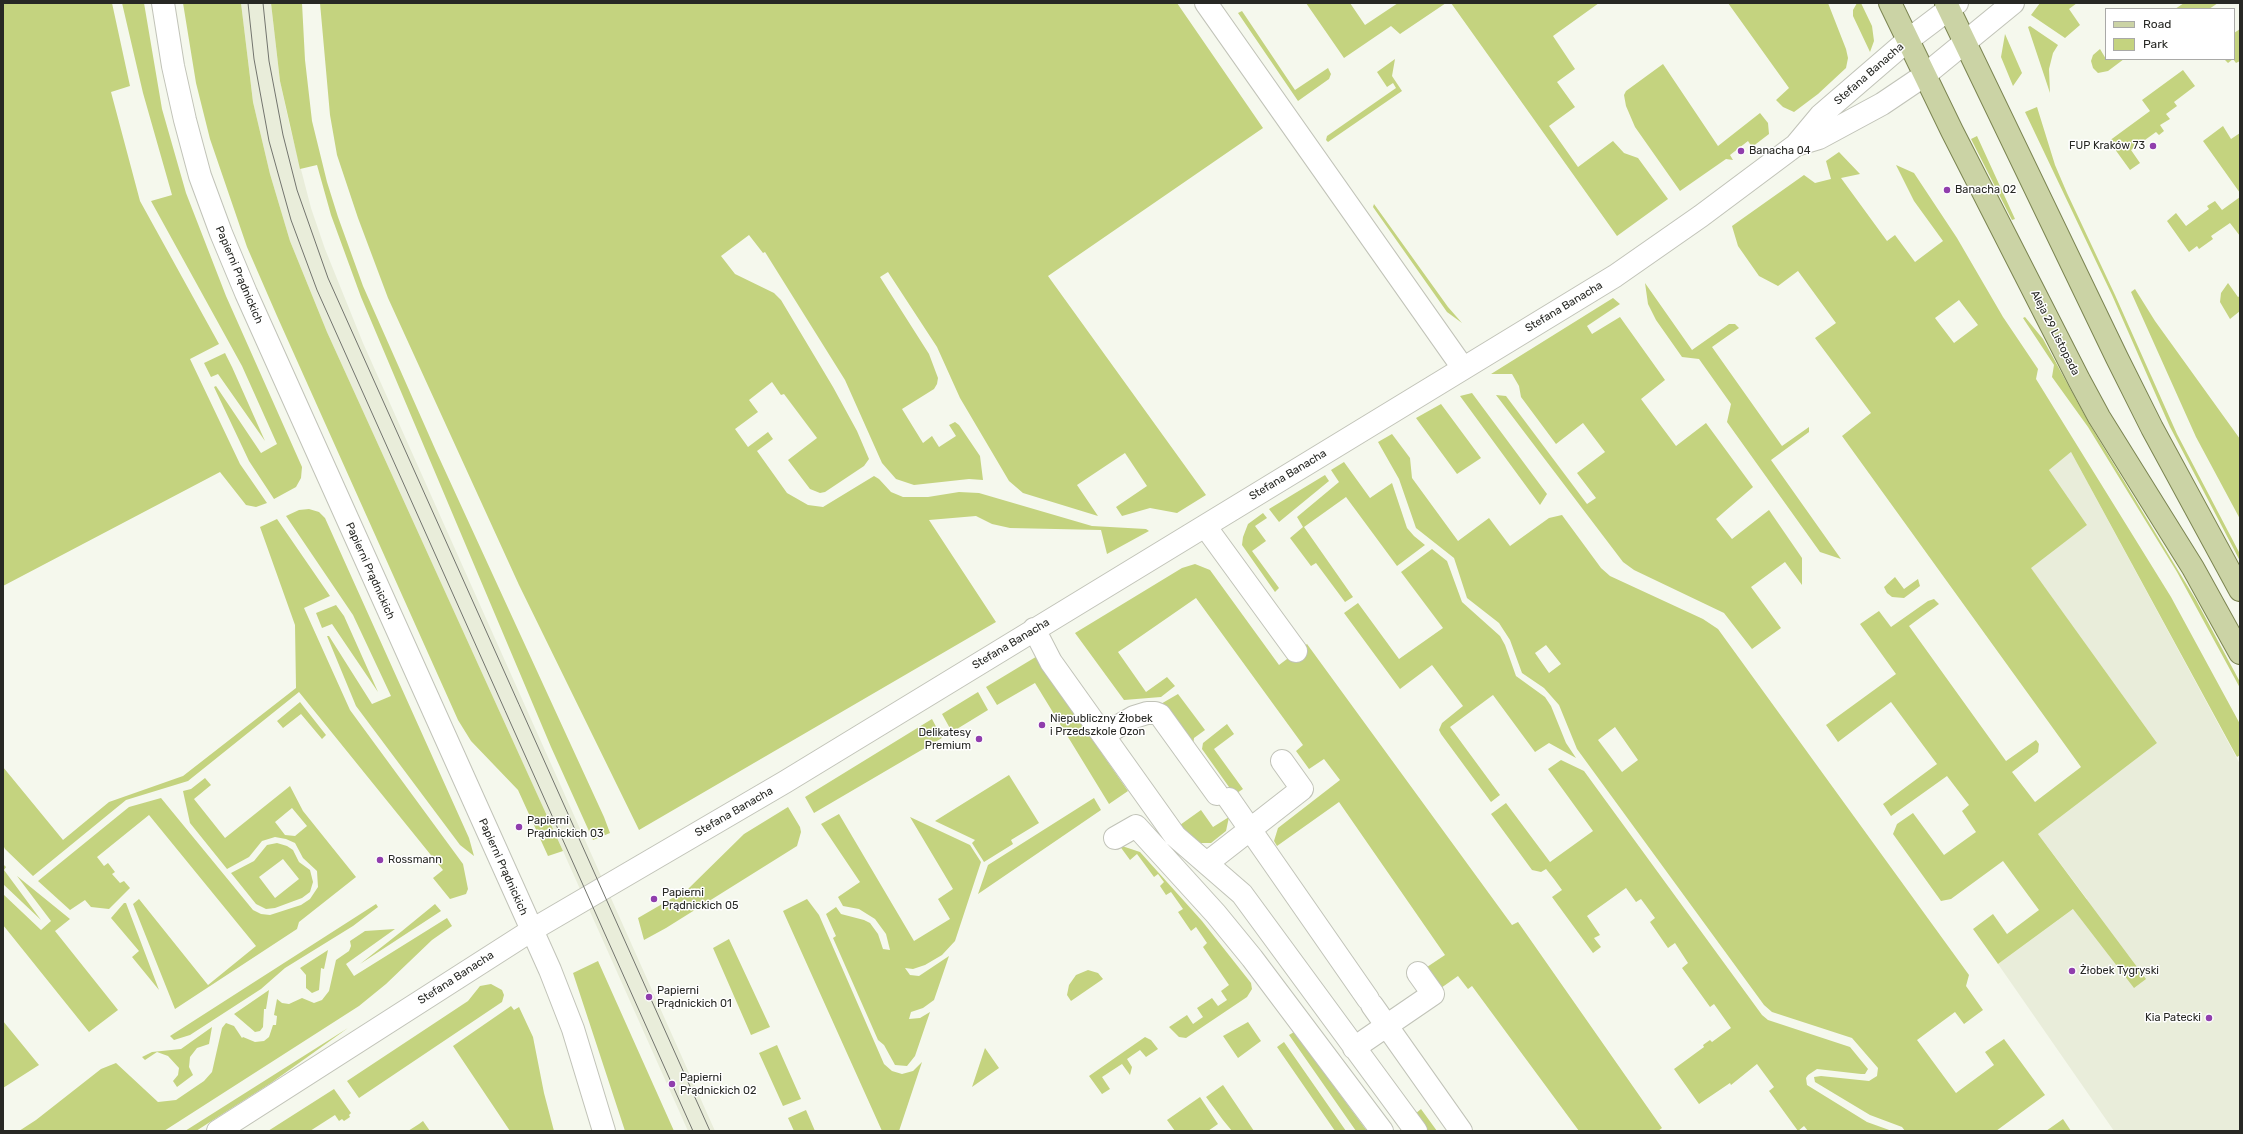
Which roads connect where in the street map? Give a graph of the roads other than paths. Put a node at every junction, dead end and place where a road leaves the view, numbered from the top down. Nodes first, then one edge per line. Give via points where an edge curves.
1 (164, 3) edge
2 (1206, 3) edge
3 (1890, 3) edge
4 (2013, 3) edge
5 (1950, 5) edge
6 (1908, 40) junction
7 (1965, 44) junction
8 (1925, 75) junction
9 (1796, 145) junction
10 (1463, 368) junction
11 (1205, 526) junction
12 (2240, 590) edge
13 (1034, 629) junction
14 (1296, 651) dead end
15 (2240, 653) edge
16 (1103, 735) junction
17 (1282, 761) dead end
18 (1250, 829) junction
19 (1115, 838) dead end
20 (1207, 863) junction
21 (532, 930) junction
22 (1418, 973) dead end
23 (1387, 1026) junction
24 (1354, 1048) junction
25 (218, 1131) edge
26 (604, 1131) edge
27 (1382, 1131) edge
28 (1416, 1131) edge
29 (1462, 1131) edge

1 - 21 street, Papierni Prądnickich via 172,66 192,149 233,264
2 - 10 street
3 - 6 main road, Aleja 29 Listopada
4 - 7 street, Stefana Banacha
5 - 6 street, Stefana Banacha
5 - 7 main road
6 - 8 main road, Aleja 29 Listopada
6 - 9 street, Stefana Banacha via 1821,115
7 - 8 street, Stefana Banacha
7 - 12 main road via 2141,407
8 - 9 street, Stefana Banacha via 1882,104 1834,130
8 - 15 main road, Aleja 29 Listopada via 2099,417 2193,568
9 - 10 street, Stefana Banacha via 1621,272
10 - 11 street, Stefana Banacha
11 - 13 street, Stefana Banacha
11 - 14 street
13 - 16 street via 1051,662
13 - 21 street, Stefana Banacha via 785,782
16 - 18 street via 1134,717 1147,713 1160,715
16 - 20 street via 1175,836
17 - 18 street via 1302,789
18 - 20 street
18 - 23 street
19 - 27 street via 1136,826 1216,914 1252,958
20 - 24 street via 1242,894
21 - 25 street, Stefana Banacha
21 - 26 street, Papierni Prądnickich via 562,998
22 - 23 street via 1433,994
23 - 24 street
23 - 29 street
24 - 28 street

